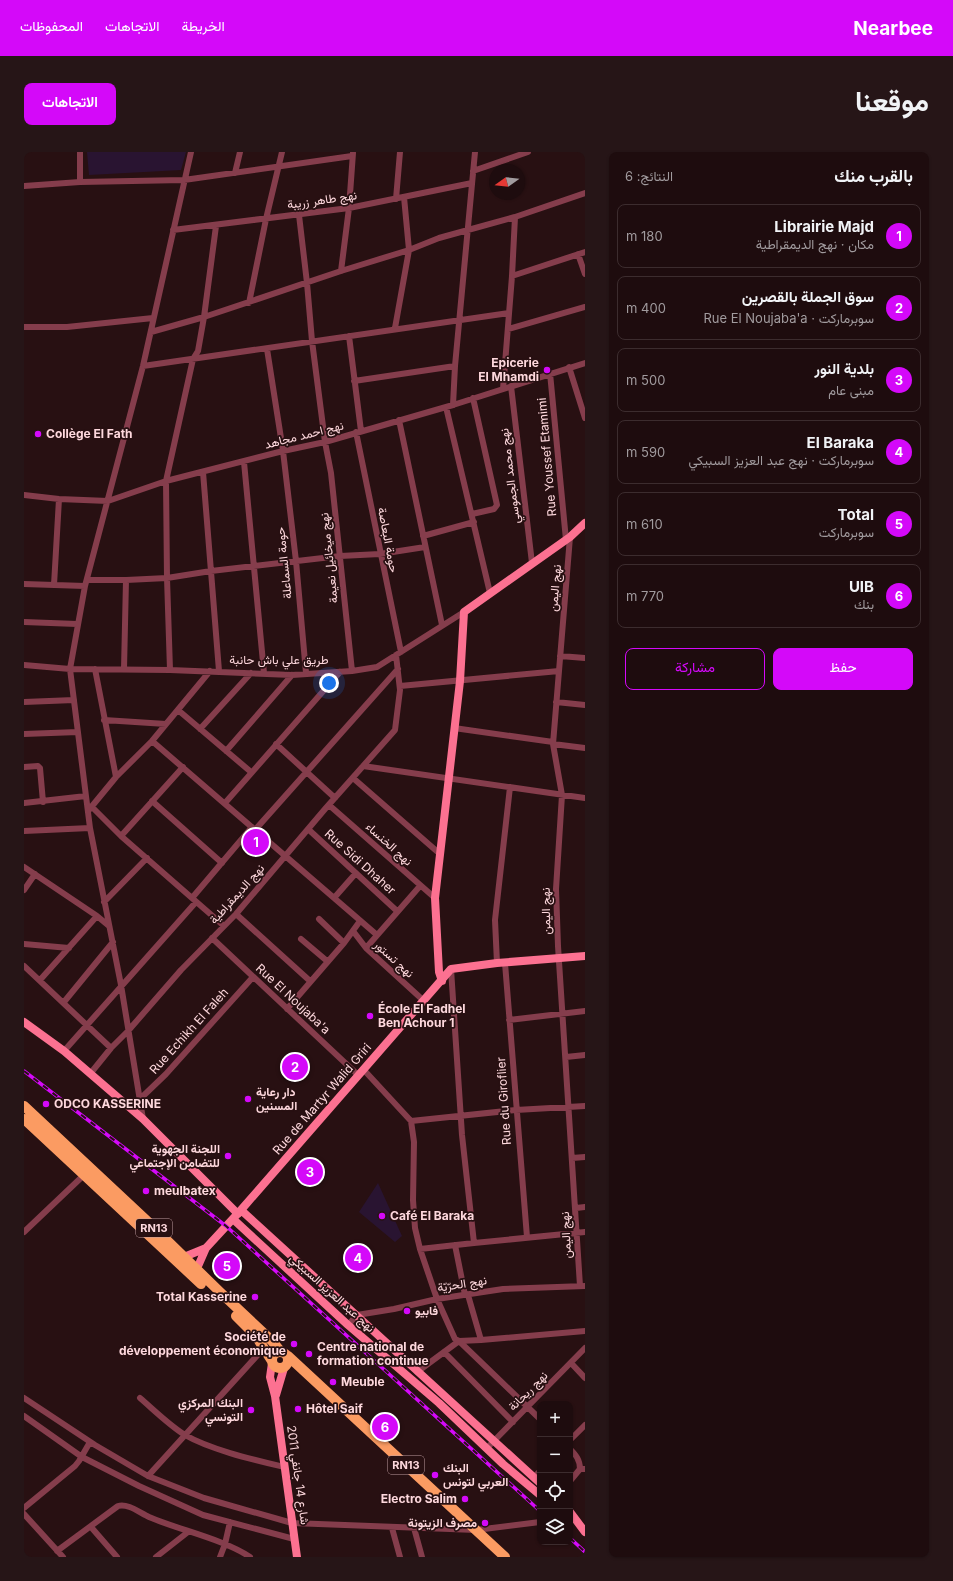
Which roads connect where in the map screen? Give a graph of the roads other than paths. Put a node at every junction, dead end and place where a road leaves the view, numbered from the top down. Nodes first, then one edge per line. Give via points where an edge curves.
1 (80, 152) edge
2 (191, 152) edge
3 (240, 152) edge
4 (282, 152) edge
5 (402, 152) edge
6 (475, 152) edge
7 (528, 152) edge
8 (353, 154) edge
9 (279, 166) junction
10 (473, 171) junction
11 (235, 173) junction
12 (184, 180) junction
13 (80, 182) junction
14 (472, 183) junction
15 (24, 186) edge
16 (585, 193) edge
17 (404, 197) junction
18 (396, 199) junction
19 (349, 208) junction
20 (299, 215) junction
21 (515, 217) junction
22 (266, 219) junction
23 (216, 226) junction
24 (173, 230) junction
25 (468, 231) junction
26 (409, 250) junction
27 (585, 252) edge
28 (578, 254) junction
29 (341, 271) junction
30 (585, 274) edge
31 (512, 276) junction
32 (307, 283) junction
33 (249, 303) junction
34 (585, 307) edge
35 (509, 313) junction
36 (204, 317) junction
37 (153, 318) junction
38 (459, 321) junction
39 (24, 327) edge
40 (395, 328) junction
41 (508, 329) junction
42 (150, 332) junction
43 (349, 336) junction
44 (312, 341) junction
45 (267, 348) junction
46 (193, 359) junction
47 (585, 363) edge
48 (143, 366) junction
49 (455, 366) junction
50 (569, 367) junction
51 (550, 373) junction
52 (354, 381) junction
53 (510, 386) junction
54 (503, 389) junction
55 (473, 398) junction
56 (450, 406) junction
57 (585, 418) edge
58 (400, 420) junction
59 (358, 432) junction
60 (325, 442) junction
61 (283, 451) junction
62 (244, 462) junction
63 (203, 472) junction
64 (166, 481) junction
65 (24, 495) edge
66 (59, 499) junction
67 (108, 501) junction
68 (472, 514) junction
69 (474, 522) junction
70 (585, 524) edge
71 (423, 536) junction
72 (568, 538) junction
73 (425, 547) junction
74 (380, 554) junction
75 (340, 556) junction
76 (296, 561) junction
77 (532, 563) junction
78 (254, 566) junction
79 (211, 571) junction
80 (166, 578) junction
81 (126, 580) junction
82 (86, 583) junction
83 (24, 584) edge
84 (54, 585) junction
85 (490, 593) junction
86 (464, 612) junction
87 (24, 622) edge
88 (78, 624) junction
89 (442, 625) junction
90 (398, 653) junction
91 (560, 656) junction
92 (585, 658) edge
93 (24, 665) edge
94 (70, 669) junction
95 (95, 669) junction
96 (124, 669) junction
97 (398, 669) junction
98 (170, 670) junction
99 (210, 671) junction
100 (219, 671) junction
101 (352, 671) junction
102 (559, 671) junction
103 (340, 672) junction
104 (251, 673) junction
105 (264, 673) junction
106 (306, 673) junction
107 (292, 675) junction
108 (460, 681) junction
109 (400, 686) junction
110 (74, 700) junction
111 (24, 702) edge
112 (556, 702) junction
113 (585, 705) edge
114 (178, 710) junction
115 (104, 720) junction
116 (166, 724) junction
117 (454, 728) junction
118 (200, 729) junction
119 (78, 732) junction
120 (24, 734) edge
121 (152, 741) junction
122 (553, 743) junction
123 (276, 744) junction
124 (585, 748) edge
125 (226, 751) junction
126 (364, 766) junction
127 (24, 767) edge
128 (183, 767) junction
129 (251, 772) junction
130 (306, 772) junction
131 (116, 777) junction
132 (353, 778) junction
133 (448, 778) junction
134 (510, 788) junction
135 (562, 795) junction
136 (86, 796) junction
137 (335, 798) junction
138 (585, 798) edge
139 (152, 801) junction
140 (43, 802) junction
141 (24, 803) edge
142 (224, 803) junction
143 (329, 805) junction
144 (90, 809) junction
145 (90, 828) junction
146 (254, 829) junction
147 (24, 830) edge
148 (308, 830) junction
149 (121, 836) junction
150 (440, 854) junction
151 (286, 856) junction
152 (147, 858) junction
153 (222, 863) junction
154 (24, 867) edge
155 (36, 874) junction
156 (356, 874) junction
157 (420, 886) junction
158 (24, 890) edge
159 (334, 898) junction
160 (435, 898) junction
161 (194, 900) junction
162 (104, 902) junction
163 (398, 911) junction
164 (236, 914) junction
165 (97, 916) junction
166 (319, 919) dead end
167 (360, 921) junction
168 (109, 926) junction
169 (224, 926) junction
170 (353, 930) junction
171 (376, 935) junction
172 (212, 938) junction
173 (301, 939) dead end
174 (113, 942) junction
175 (344, 943) junction
176 (24, 944) edge
177 (69, 948) junction
178 (366, 948) junction
179 (585, 956) edge
180 (559, 958) junction
181 (327, 961) junction
182 (501, 963) junction
183 (24, 966) edge
184 (451, 969) junction
185 (253, 976) junction
186 (40, 980) junction
187 (310, 981) junction
188 (442, 981) junction
189 (121, 985) junction
190 (424, 1001) junction
191 (64, 1002) junction
192 (287, 1009) junction
193 (585, 1011) edge
194 (563, 1013) junction
195 (509, 1020) junction
196 (24, 1022) edge
197 (88, 1026) junction
198 (128, 1031) junction
199 (111, 1048) junction
200 (64, 1051) junction
201 (585, 1055) edge
202 (566, 1057) junction
203 (361, 1072) junction
204 (90, 1074) junction
205 (140, 1100) junction
206 (24, 1106) edge
207 (585, 1106) edge
208 (569, 1107) junction
209 (516, 1110) junction
210 (461, 1115) junction
211 (24, 1119) edge
212 (143, 1119) junction
213 (411, 1121) junction
214 (585, 1157) edge
215 (572, 1158) junction
216 (87, 1172) junction
217 (585, 1207) edge
218 (576, 1208) junction
219 (237, 1214) junction
220 (24, 1232) edge
221 (577, 1232) junction
222 (585, 1232) edge
223 (527, 1237) junction
224 (474, 1243) junction
225 (455, 1245) junction
226 (206, 1248) junction
227 (420, 1249) junction
228 (181, 1260) junction
229 (193, 1271) junction
230 (582, 1286) edge
231 (466, 1295) junction
232 (437, 1299) junction
233 (357, 1315) junction
234 (348, 1325) junction
235 (585, 1331) edge
236 (481, 1340) junction
237 (459, 1341) junction
238 (264, 1348) junction
239 (585, 1348) edge
240 (444, 1352) junction
241 (285, 1354) junction
242 (272, 1362) junction
243 (571, 1363) junction
244 (285, 1368) junction
245 (417, 1372) junction
246 (306, 1374) junction
247 (585, 1378) edge
248 (275, 1396) junction
249 (24, 1398) edge
250 (140, 1398) dead end
251 (528, 1407) junction
252 (24, 1416) edge
253 (537, 1416) edge
254 (513, 1422) junction
255 (585, 1425) edge
256 (185, 1435) junction
257 (573, 1437) edge
258 (495, 1440) junction
259 (90, 1442) junction
260 (487, 1448) junction
261 (573, 1452) edge
262 (82, 1456) junction
263 (284, 1467) junction
264 (582, 1469) edge
265 (148, 1476) junction
266 (537, 1476) edge
267 (573, 1478) edge
268 (537, 1492) edge
269 (24, 1508) edge
270 (24, 1514) edge
271 (573, 1518) edge
272 (230, 1522) junction
273 (537, 1522) edge
274 (292, 1524) junction
275 (91, 1527) junction
276 (392, 1528) junction
277 (414, 1528) junction
278 (582, 1528) edge
279 (476, 1530) junction
280 (188, 1532) junction
281 (294, 1539) junction
282 (225, 1544) junction
283 (57, 1551) junction
284 (63, 1557) edge
285 (117, 1557) edge
286 (156, 1557) edge
287 (220, 1557) edge
288 (250, 1557) edge
289 (297, 1557) edge
290 (400, 1557) edge
291 (422, 1557) edge
292 (505, 1557) edge

1 - 13 street
2 - 12 street
3 - 11 street
4 - 9 street
5 - 18 street
6 - 10 street
7 - 10 street
8 - 9 street
8 - 19 street
9 - 11 street
9 - 22 street
10 - 14 street
11 - 12 street
12 - 13 street
12 - 24 street
13 - 15 street
14 - 17 street, نهج طاهر زريبة
14 - 25 street
16 - 21 street
17 - 18 street, نهج طاهر زريبة
17 - 26 street
18 - 19 street, نهج طاهر زريبة
19 - 20 street, نهج طاهر زريبة
19 - 29 street
20 - 22 street, نهج طاهر زريبة
20 - 32 street, نهج ميخائيل نعيمة
21 - 25 street
21 - 31 street
22 - 23 street, نهج طاهر زريبة
22 - 33 street
23 - 24 street, نهج طاهر زريبة
23 - 36 street
24 - 37 street
25 - 26 street via 439,238
25 - 38 street
26 - 29 street
26 - 40 street
27 - 28 street
28 - 30 street
28 - 31 street
29 - 32 street
31 - 35 street
32 - 33 street
32 - 44 street, نهج ميخائيل نعيمة
33 - 36 street
34 - 41 street
35 - 38 street
35 - 41 street
36 - 42 street
36 - 46 street via 198,351
37 - 39 street via 67,327
37 - 42 street
38 - 40 street
38 - 49 street
40 - 43 street
41 - 54 street
42 - 48 street
43 - 44 street
43 - 52 street, حومة البعاصة
44 - 45 street
44 - 60 street, نهج ميخائيل نعيمة
45 - 46 street
45 - 61 street, حومة السماعلة
46 - 48 street
46 - 64 street
47 - 50 street, نهج احمد مجاهد
48 - 67 street
49 - 52 street
49 - 56 street
50 - 51 street, نهج احمد مجاهد
50 - 57 street
51 - 53 street, نهج احمد مجاهد
51 - 72 street, Rue Youssef Etamimi
52 - 59 street, حومة البعاصة
53 - 54 street, نهج احمد مجاهد
53 - 77 street, نهج محمد الجموسي
54 - 55 street, نهج احمد مجاهد
55 - 56 street, نهج احمد مجاهد
55 - 68 street via 497,505 494,509
56 - 58 street, نهج احمد مجاهد
56 - 68 street
58 - 59 street, نهج احمد مجاهد
58 - 71 street
59 - 60 street, نهج احمد مجاهد
59 - 74 street, حومة البعاصة
60 - 61 street, نهج احمد مجاهد
60 - 75 street, نهج ميخائيل نعيمة
61 - 62 street, نهج احمد مجاهد
61 - 76 street, حومة السماعلة
62 - 63 street, نهج احمد مجاهد
62 - 78 street
63 - 64 street, نهج احمد مجاهد
63 - 79 street
64 - 67 street, نهج احمد مجاهد
64 - 80 street
65 - 66 street, نهج احمد مجاهد
66 - 67 street, نهج احمد مجاهد
66 - 84 street
67 - 82 street
68 - 69 street
69 - 71 street
69 - 85 street
70 - 72 street, طريق علي باش حانبة
71 - 73 street
72 - 77 street, طريق علي باش حانبة
72 - 91 street, نهج اليمن
73 - 74 street
73 - 89 street
74 - 75 street
74 - 90 street, حومة البعاصة
75 - 76 street
75 - 101 street, نهج ميخائيل نعيمة
76 - 78 street
76 - 106 street, حومة السماعلة
77 - 85 street, طريق علي باش حانبة
78 - 79 street
78 - 105 street
79 - 80 street
79 - 100 street
80 - 81 street
80 - 98 street
81 - 82 street
81 - 96 street
82 - 84 street
82 - 88 street
83 - 84 street
85 - 86 street, طريق علي باش حانبة
86 - 89 street, طريق علي باش حانبة
86 - 108 street
87 - 88 street
88 - 94 street
89 - 90 street, طريق علي باش حانبة
90 - 97 street, نهج الديمقراطية
90 - 101 street, طريق علي باش حانبة via 377,667
91 - 92 street
91 - 102 street, نهج اليمن
93 - 94 street, طريق علي باش حانبة
94 - 95 street, طريق علي باش حانبة
94 - 110 street
95 - 96 street, طريق علي باش حانبة
95 - 115 street
96 - 98 street, طريق علي باش حانبة
97 - 109 street, نهج الديمقراطية
97 - 130 street
98 - 99 street, طريق علي باش حانبة
99 - 100 street, طريق علي باش حانبة
99 - 114 street
100 - 104 street, طريق علي باش حانبة
101 - 103 street, طريق علي باش حانبة
102 - 108 street
102 - 112 street, نهج اليمن
103 - 106 street, طريق علي باش حانبة
103 - 123 street
104 - 105 street, طريق علي باش حانبة
104 - 118 street
105 - 107 street, طريق علي باش حانبة
106 - 107 street, طريق علي باش حانبة
107 - 125 street
108 - 109 street
108 - 117 street
109 - 126 street, نهج الديمقراطية via 395,730
110 - 111 street
110 - 119 street
112 - 113 street
112 - 122 street, نهج اليمن
114 - 116 street
114 - 118 street
115 - 116 street
115 - 131 street
116 - 121 street
117 - 122 street
117 - 133 street
118 - 125 street
119 - 120 street
119 - 136 street
121 - 128 street
121 - 131 street
122 - 124 street
122 - 135 street, نهج اليمن
123 - 129 street
123 - 130 street
125 - 129 street
126 - 132 street, نهج الديمقراطية
126 - 133 street
127 - 140 street via 40,768
128 - 139 street
128 - 142 street
129 - 142 street
130 - 137 street
130 - 146 street
131 - 144 street
132 - 137 street, نهج الديمقراطية
132 - 150 street
133 - 134 street
133 - 150 street
134 - 135 street
134 - 182 street, Rue du Giroflier via 495,920
135 - 138 street
135 - 180 street, نهج اليمن via 556,889
136 - 140 street
136 - 144 street
137 - 143 street, نهج الديمقراطية
139 - 149 street
139 - 153 street
140 - 141 street
142 - 146 street
143 - 148 street, نهج الديمقراطية
143 - 157 street, نهج الخنساء
144 - 145 street
144 - 149 street
145 - 147 street
145 - 162 street
146 - 151 street
146 - 153 street
148 - 151 street, نهج الديمقراطية
148 - 156 street, Rue Sidi Dhaher
149 - 152 street
150 - 160 street
151 - 159 street
151 - 164 street, نهج الديمقراطية
152 - 161 street
152 - 162 street
153 - 161 street
154 - 155 street
155 - 158 street
155 - 165 street
156 - 159 street
156 - 163 street, Rue Sidi Dhaher
157 - 160 street, نهج الخنساء
157 - 163 street
159 - 167 street
160 - 188 street via 439,972
161 - 169 street
161 - 189 street via 156,948
162 - 168 street
163 - 171 street
164 - 169 street, نهج الديمقراطية
164 - 187 street
165 - 168 street
165 - 177 street
166 - 175 street
167 - 170 street
167 - 171 street
168 - 174 street
169 - 172 street, نهج الديمقراطية
170 - 175 street
170 - 178 street, نهج تستور
171 - 178 street
172 - 185 street, Rue El Noujaba'a
172 - 198 street, نهج الديمقراطية
173 - 181 street
174 - 189 street
174 - 191 street
175 - 181 street
176 - 177 street
177 - 186 street
178 - 190 street, نهج تستور
179 - 180 street
180 - 182 street
180 - 194 street, نهج اليمن
181 - 187 street
182 - 184 street
182 - 195 street, Rue du Giroflier
183 - 186 street
184 - 188 street, Rue de Martyr Walid Griri
184 - 210 street
185 - 192 street, Rue El Noujaba'a
185 - 205 street, Rue Echikh El Faleh
186 - 191 street
187 - 192 street
188 - 190 street, Rue de Martyr Walid Griri
189 - 197 street
189 - 198 street
190 - 203 street, Rue de Martyr Walid Griri
191 - 197 street
192 - 203 street, Rue El Noujaba'a
193 - 194 street
194 - 195 street
194 - 202 street, نهج اليمن
195 - 209 street, Rue du Giroflier
196 - 200 street, نهج عبد العزيز السبيكي
197 - 199 street
197 - 200 street
198 - 199 street, نهج الديمقراطية
198 - 205 street
199 - 204 street, نهج الديمقراطية
200 - 204 street, نهج عبد العزيز السبيكي
201 - 202 street
202 - 208 street, نهج اليمن
203 - 213 street, Rue El Noujaba'a
203 - 219 street, Rue de Martyr Walid Griri
204 - 212 street, نهج عبد العزيز السبيكي
205 - 212 street
206 - 216 main road, RN13 via 60,1138
207 - 208 street
208 - 209 street
208 - 215 street, نهج اليمن
209 - 210 street
209 - 223 street, Rue du Giroflier
210 - 213 street
210 - 224 street
211 - 216 main road, RN13
212 - 219 street, نهج عبد العزيز السبيكي
213 - 227 street via 415,1163 413,1200
214 - 215 street
215 - 218 street, نهج اليمن
216 - 220 street
216 - 228 main road, RN13
217 - 218 street
218 - 221 street, نهج اليمن
219 - 226 street, Rue de Martyr Walid Griri
219 - 233 street, نهج عبد العزيز السبيكي
219 - 234 street, نهج عبد العزيز السبيكي
221 - 222 street
221 - 223 street
221 - 230 street, نهج اليمن
223 - 224 street
224 - 225 street
225 - 227 street
225 - 231 street
226 - 228 street, Rue de Martyr Walid Griri
226 - 229 street
227 - 232 street
228 - 229 main road, RN13
229 - 238 main road, RN13 via 256,1336
229 - 241 main road, RN13
230 - 231 street, نهج الحرّيّة via 503,1289
231 - 232 street, نهج الحرّيّة
231 - 236 street
232 - 233 street, نهج الحرّيّة
232 - 237 street via 451,1333
233 - 234 street
233 - 245 street, نهج عبد العزيز السبيكي
234 - 260 street, نهج عبد العزيز السبيكي
235 - 236 street
236 - 237 street
237 - 240 street
237 - 251 street
238 - 242 main road, RN13
238 - 256 street
239 - 243 street, نهج ريحانة
240 - 245 street
240 - 254 street
241 - 242 main road via 276,1353
241 - 244 main road via 289,1362
241 - 246 main road, RN13
242 - 244 main road, RN13 via 276,1368
242 - 248 street, شارع 14 جانفي 2011 via 270,1376
243 - 247 street
243 - 251 street, نهج ريحانة
244 - 246 main road, RN13 via 294,1368
244 - 248 street, شارع 14 جانفي 2011
245 - 258 street, نهج عبد العزيز السبيكي
246 - 279 main road, RN13
248 - 263 street, شارع 14 جانفي 2011
249 - 259 street
250 - 256 street
251 - 253 street
251 - 254 street, نهج ريحانة
252 - 262 street
254 - 258 street, نهج ريحانة
255 - 257 street
256 - 263 street
256 - 265 street
258 - 260 street, نهج ريحانة
258 - 266 street, نهج عبد العزيز السبيكي
259 - 262 street
259 - 265 street
260 - 268 street, نهج عبد العزيز السبيكي
261 - 264 street
262 - 269 street via 75,1466
262 - 272 street via 203,1515
263 - 274 street, شارع 14 جانفي 2011
264 - 267 street
265 - 274 street via 204,1498
270 - 283 street
271 - 278 street
272 - 281 street
272 - 282 street
273 - 279 street
274 - 276 street
274 - 281 street, شارع 14 جانفي 2011
275 - 280 street via 118,1506 123,1505
275 - 283 street
275 - 285 street
276 - 277 street
276 - 290 street
277 - 279 street
277 - 291 street
279 - 292 main road, RN13
280 - 282 street
280 - 286 street
281 - 289 street, شارع 14 جانفي 2011
282 - 287 street
282 - 288 street
283 - 284 street

